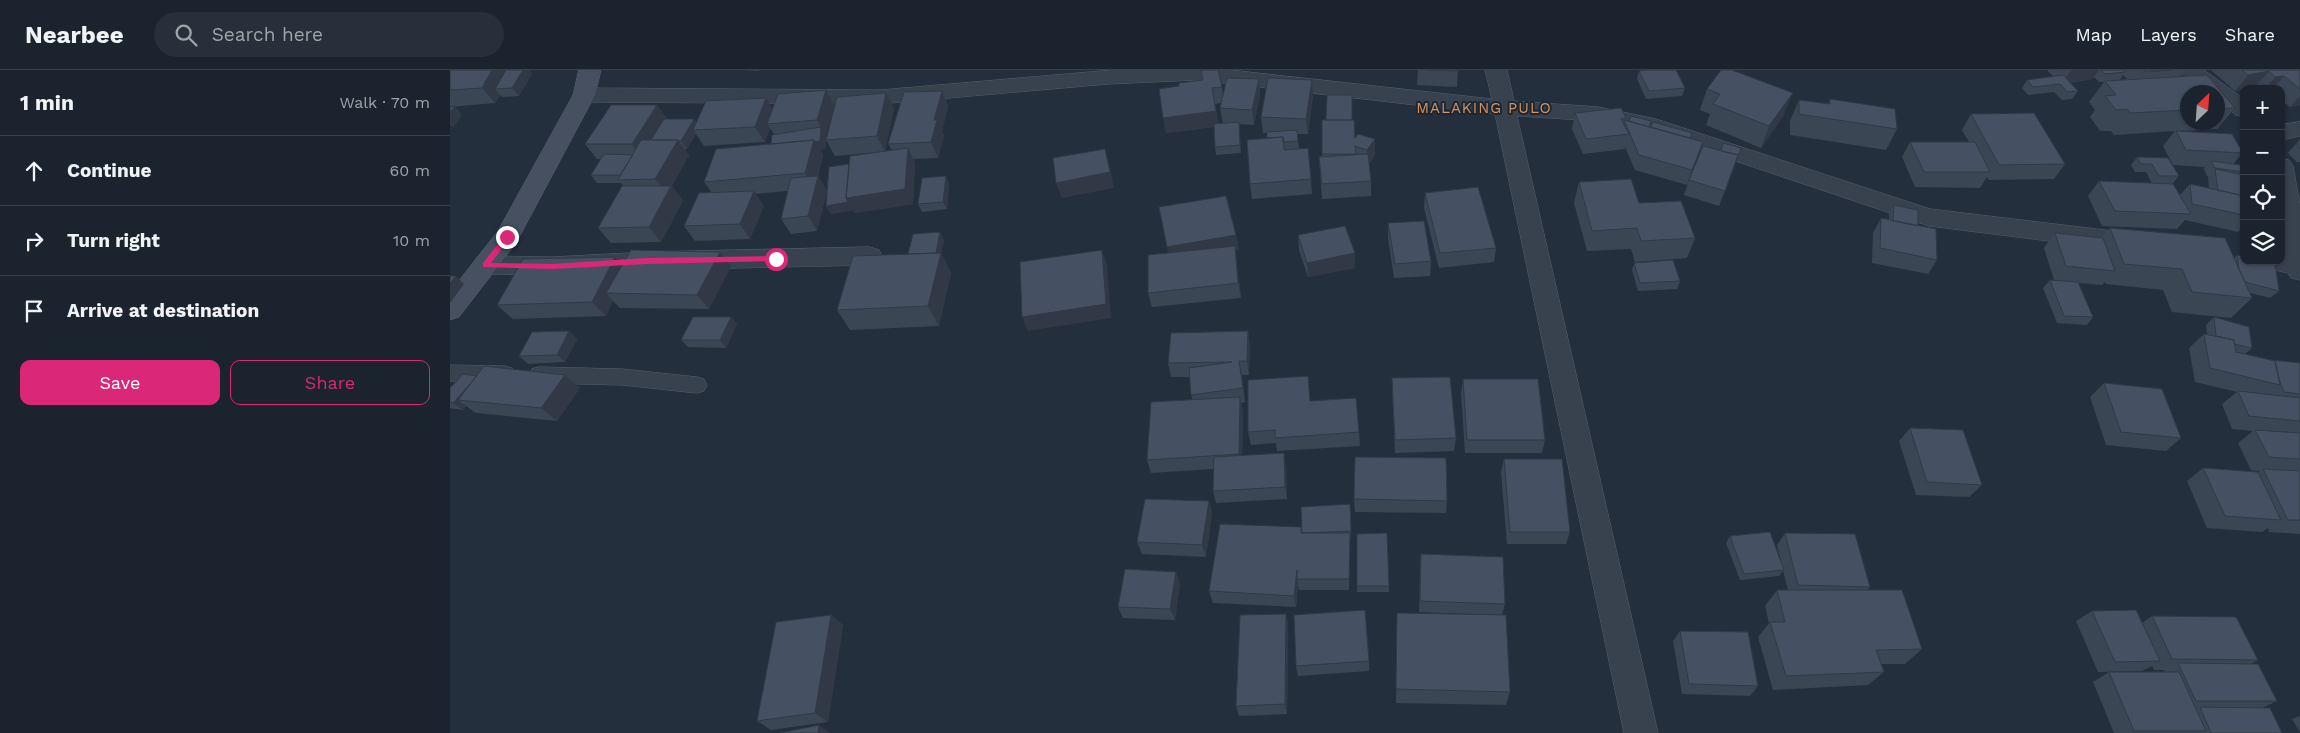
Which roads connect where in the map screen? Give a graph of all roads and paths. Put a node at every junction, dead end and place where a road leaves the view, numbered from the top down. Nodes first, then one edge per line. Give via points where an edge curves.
1 (590, 70) edge
2 (1496, 70) edge
3 (2190, 70) edge
4 (584, 95) junction
5 (2240, 107) edge
6 (1504, 108) junction
7 (2300, 130) edge
8 (2285, 132) edge
9 (2283, 175) edge
10 (2135, 243) edge
11 (870, 256) edge
12 (2285, 264) edge
13 (485, 265) junction
14 (2299, 268) edge
15 (450, 310) edge
16 (450, 373) edge
17 (697, 385) dead end
18 (1641, 733) edge

1 - 4 street
2 - 6 street
3 - 5 street
4 - 6 street via 880,97 1108,77 1197,74
4 - 13 street via 507,237
6 - 10 street via 1598,114 1656,126 1929,217
6 - 18 street
7 - 8 street
9 - 14 street
11 - 13 street via 552,266
12 - 14 street
13 - 15 street
16 - 17 lane via 622,377

